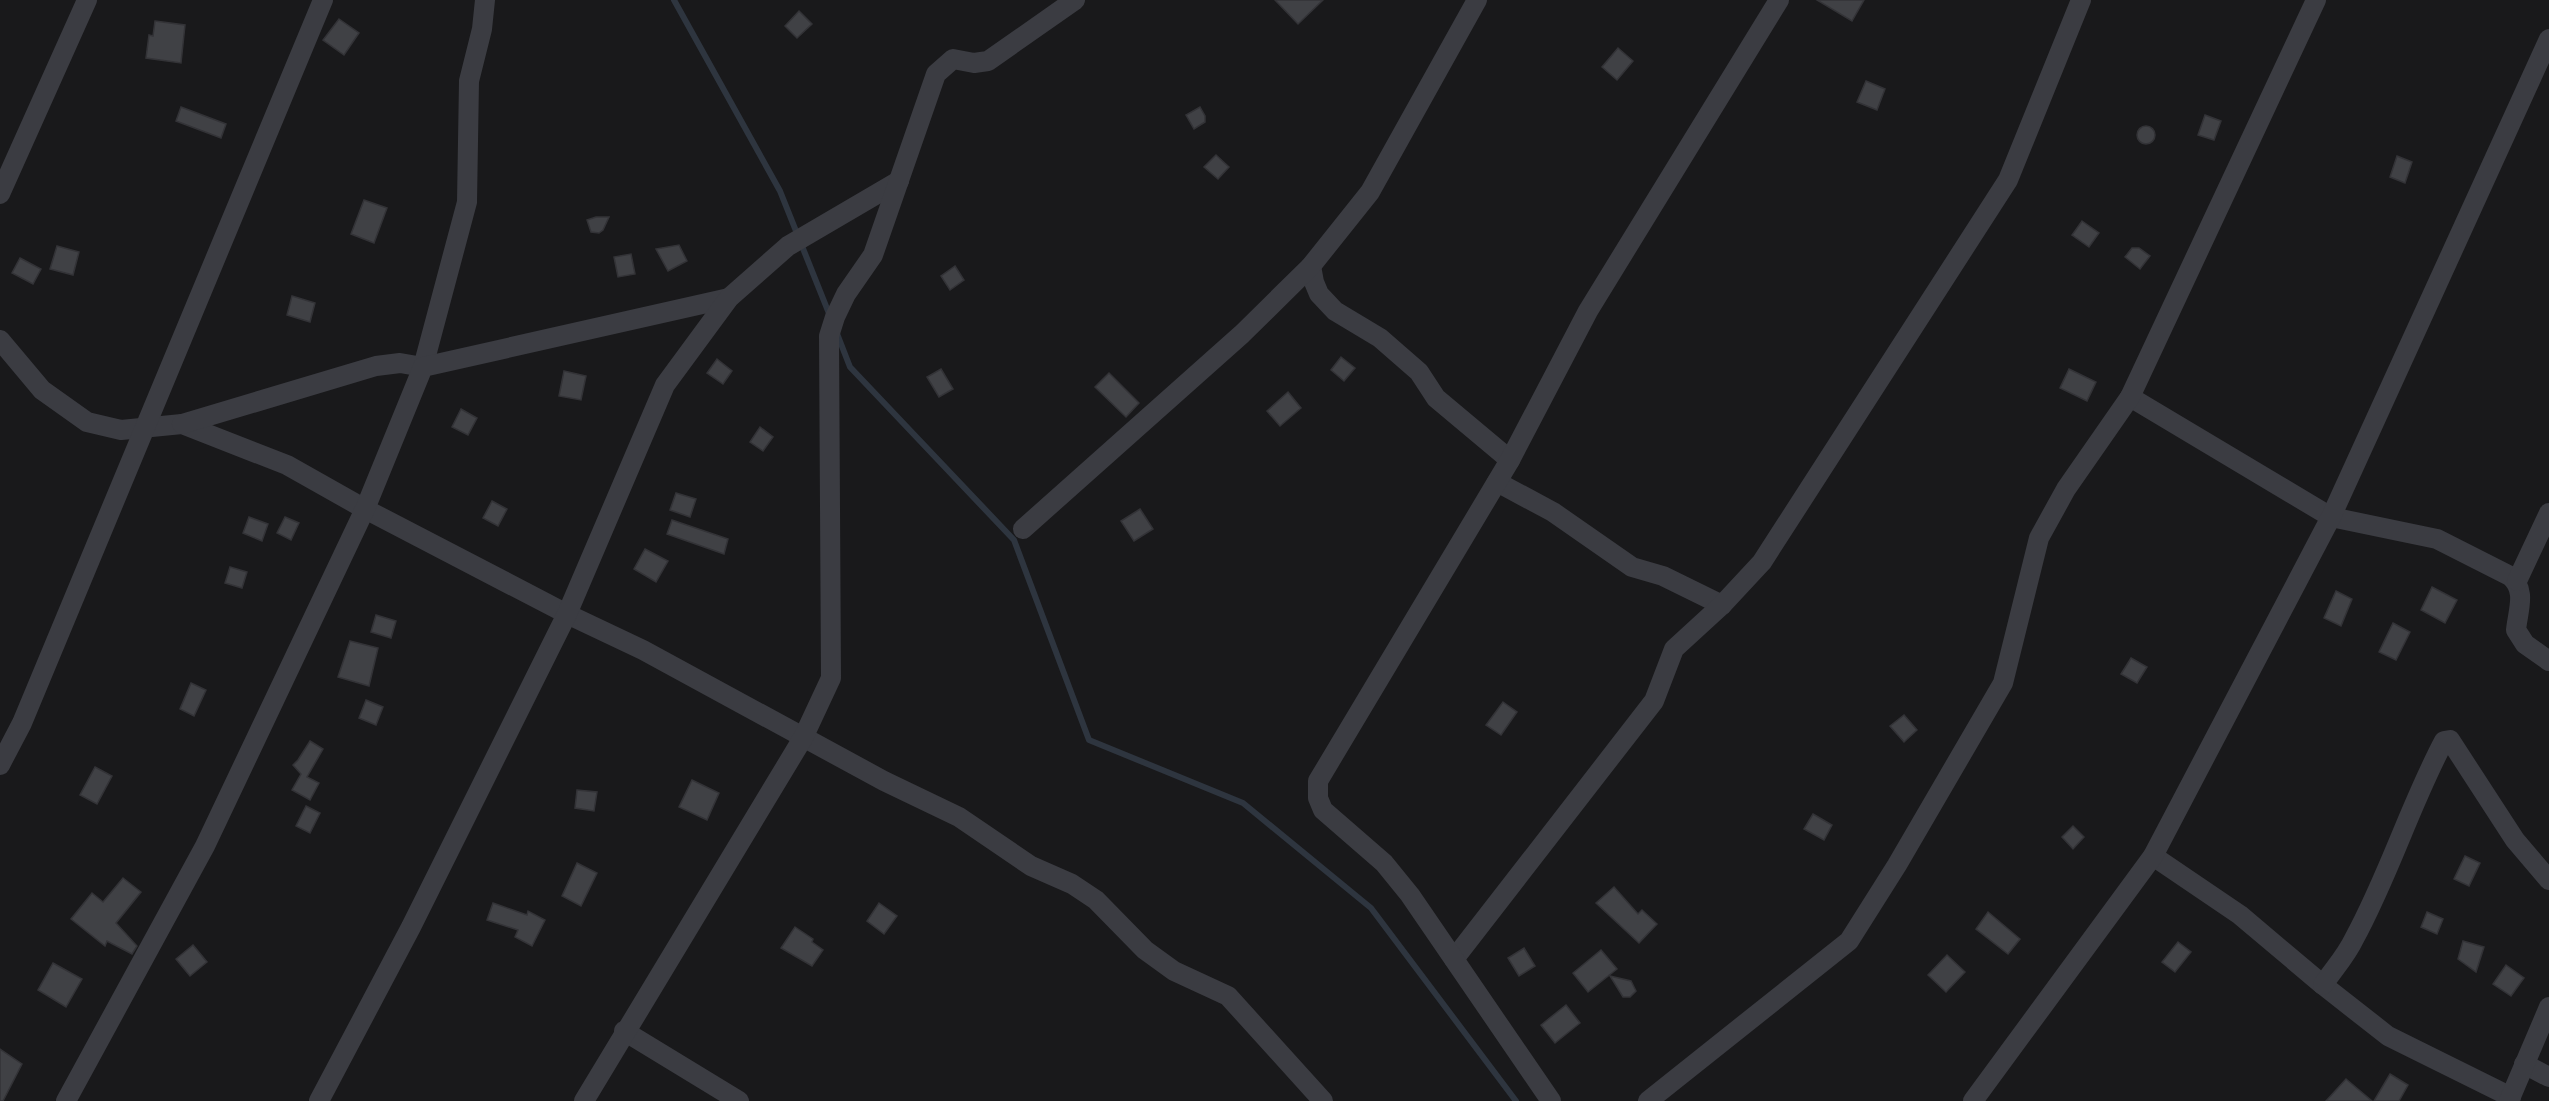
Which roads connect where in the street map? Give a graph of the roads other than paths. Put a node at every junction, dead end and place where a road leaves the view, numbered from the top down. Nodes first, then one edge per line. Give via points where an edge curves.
1 (87, 0) edge
2 (323, 0) edge
3 (485, 0) edge
4 (1075, 0) edge
5 (1477, 0) edge
6 (1779, 0) edge
7 (2081, 0) edge
8 (2316, 0) edge
9 (2549, 39) edge
10 (899, 181) junction
11 (0, 194) edge
12 (1311, 266) junction
13 (729, 298) junction
14 (0, 340) edge
15 (423, 367) junction
16 (2130, 397) junction
17 (182, 424) junction
18 (146, 427) junction
19 (1510, 460) junction
20 (1497, 482) junction
21 (365, 509) junction
22 (2549, 513) edge
23 (2331, 517) junction
24 (1023, 529) dead end
25 (2517, 581) junction
26 (1722, 605) junction
27 (567, 614) junction
28 (2549, 661) edge
29 (803, 738) junction
30 (0, 765) edge
31 (2153, 856) junction
32 (2549, 880) edge
33 (1454, 959) junction
34 (2323, 985) junction
35 (2549, 1007) edge
36 (624, 1031) junction
37 (2524, 1064) junction
38 (2549, 1077) edge
39 (2510, 1099) edge
40 (66, 1101) edge
41 (318, 1101) edge
42 (584, 1101) edge
43 (739, 1101) edge
44 (1323, 1101) edge
45 (1551, 1101) edge
46 (1648, 1101) edge
47 (1973, 1101) edge

1 - 11 street
2 - 18 street
3 - 15 street via 469,81 467,202
4 - 10 street via 988,61 953,59 936,74
5 - 12 street via 1370,192
6 - 19 street via 1588,311
7 - 26 street via 2008,180 1762,562
8 - 16 street
9 - 23 street
10 - 13 street via 788,246
10 - 29 street via 873,255 846,294 829,336 831,678
12 - 19 street via 1319,294 1335,311 1380,338 1419,372 1436,399
12 - 24 street via 1242,334
13 - 15 street
13 - 27 street via 665,386
14 - 18 street via 42,390 87,422 121,430
15 - 17 street via 400,363 376,366
15 - 21 street
16 - 23 street
16 - 46 street via 2066,489 2039,538 2002,683 1897,866 1849,940
17 - 18 street
17 - 21 street via 287,465
18 - 30 street via 22,723
19 - 20 street
20 - 26 street via 1553,512 1632,567 1664,576
20 - 33 street via 1318,781 1323,810 1384,863
21 - 27 street
21 - 40 street via 205,846
22 - 25 street
23 - 25 street via 2437,539
23 - 31 street
25 - 28 street via 2521,590 2516,630 2525,644
26 - 33 street via 1674,649 1654,701
27 - 29 street
27 - 41 street via 411,927
29 - 36 street
29 - 44 street via 959,817 1031,866 1072,884 1096,900 1145,950 1196,983 1228,996
31 - 34 street via 2240,915
31 - 47 street
32 - 34 street via 2516,840 2455,747 2444,741 2353,942
33 - 45 street
34 - 39 street via 2388,1036
35 - 37 street
36 - 42 street
36 - 43 street
37 - 38 street
37 - 39 street

